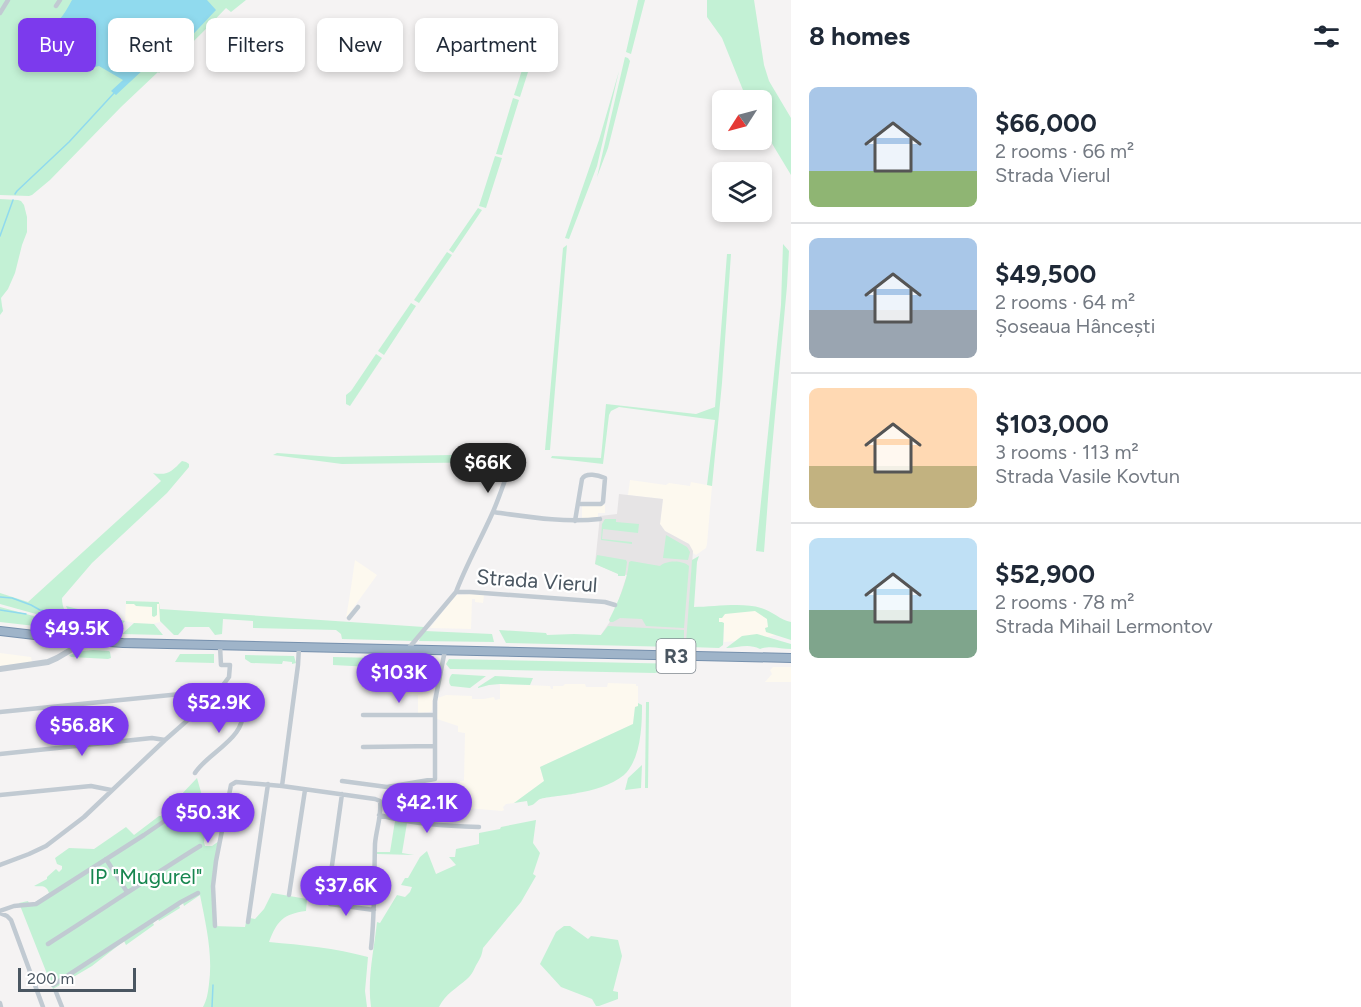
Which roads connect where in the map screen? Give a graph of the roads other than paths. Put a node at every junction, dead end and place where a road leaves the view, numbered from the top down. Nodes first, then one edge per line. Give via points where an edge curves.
1 (8, 0) edge
2 (60, 0) edge
3 (56, 6) dead end
4 (0, 13) edge
5 (516, 452) dead end
6 (578, 504) junction
7 (493, 512) junction
8 (600, 519) dead end
9 (575, 521) junction
10 (456, 592) junction
11 (615, 605) dead end
12 (358, 607) dead end
13 (349, 618) dead end
14 (0, 631) edge
15 (86, 641) junction
16 (220, 646) junction
17 (299, 647) junction
18 (408, 650) junction
19 (445, 650) junction
20 (791, 658) edge
21 (0, 669) edge
22 (221, 690) junction
23 (0, 712) edge
24 (363, 715) dead end
25 (434, 715) junction
26 (165, 740) junction
27 (435, 746) junction
28 (363, 747) dead end
29 (0, 754) edge
30 (195, 773) dead end
31 (342, 781) dead end
32 (268, 784) junction
33 (282, 786) junction
34 (111, 790) junction
35 (305, 790) junction
36 (342, 794) junction
37 (0, 795) edge
38 (201, 796) dead end
39 (379, 815) junction
40 (479, 827) dead end
41 (200, 846) dead end
42 (106, 859) junction
43 (0, 865) edge
44 (127, 892) junction
45 (198, 893) dead end
46 (289, 895) dead end
47 (374, 910) junction
48 (0, 912) edge
49 (248, 922) dead end
50 (215, 926) dead end
51 (48, 944) dead end
52 (371, 948) dead end
53 (53, 985) dead end
54 (56, 992) dead end
55 (43, 1007) edge
56 (62, 1007) edge

1 - 4 street
2 - 3 street
5 - 7 street, Strada Vierul
6 - 6 street via 585,475 605,478 601,504
6 - 9 street
7 - 9 street
7 - 10 street, Strada Vierul
8 - 9 street
10 - 11 street, Strada Vierul
10 - 18 street, Strada Vierul
12 - 13 street
14 - 15 highway, R3
15 - 16 highway, R3
15 - 21 street via 43,663
16 - 17 highway, R3
16 - 22 street via 221,665 230,665 229,677
17 - 18 highway, R3
17 - 33 street
18 - 19 highway, R3
19 - 20 highway, R3
19 - 25 street
22 - 23 street
22 - 26 street
22 - 30 street via 242,706 240,724 230,740
24 - 25 street
25 - 27 street
26 - 29 street via 152,738
26 - 34 street
27 - 28 street
27 - 31 street via 435,778 387,787
32 - 33 street
32 - 49 street
32 - 50 street via 236,782 230,788 216,861
33 - 35 street
34 - 37 street via 91,786
34 - 43 street via 46,846
35 - 36 street
35 - 46 street
36 - 39 street via 380,801
36 - 47 street via 327,900
38 - 42 street
39 - 40 street via 444,826
39 - 47 street
41 - 44 street
42 - 44 street
42 - 48 street via 36,904
44 - 51 street
45 - 53 street
47 - 52 street
48 - 55 street via 11,920
54 - 56 street

